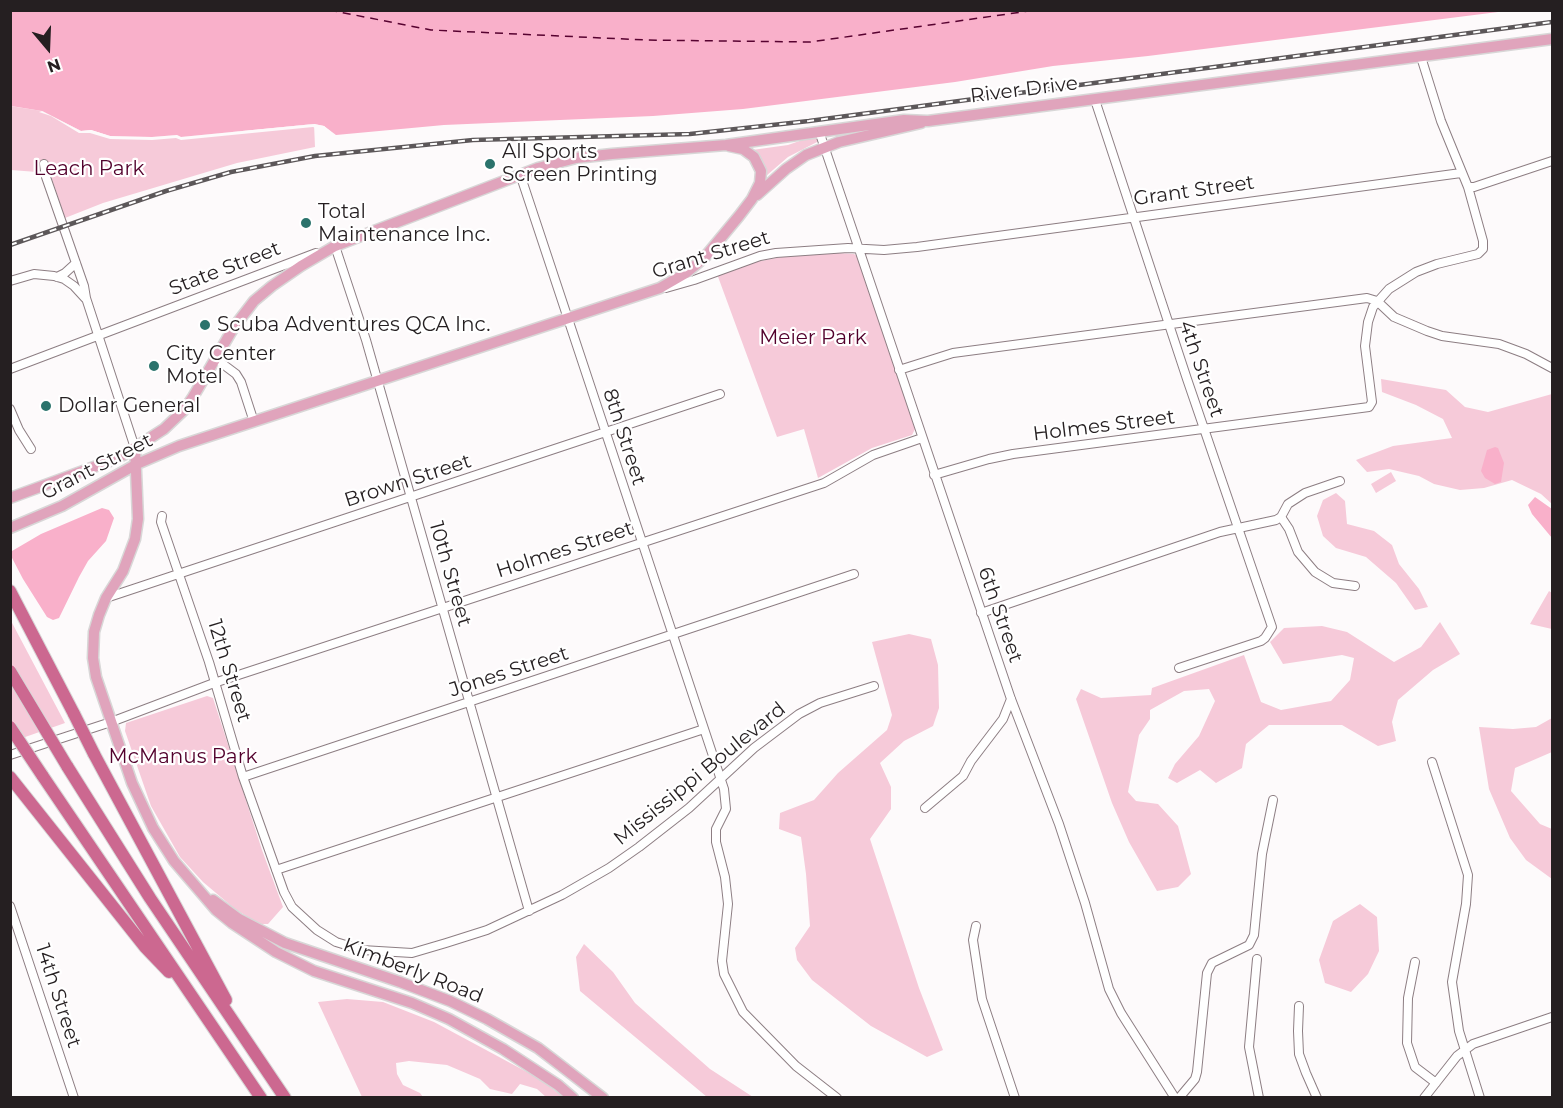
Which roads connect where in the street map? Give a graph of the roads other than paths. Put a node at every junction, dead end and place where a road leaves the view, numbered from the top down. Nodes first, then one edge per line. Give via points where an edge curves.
1 (1552, 39) edge
2 (1421, 57) junction
3 (1095, 100) junction
4 (928, 121) junction
5 (819, 131) junction
6 (726, 145) junction
7 (825, 147) junction
8 (1552, 161) edge
9 (44, 164) dead end
10 (1461, 173) junction
11 (519, 174) junction
12 (1468, 187) junction
13 (752, 199) junction
14 (1134, 218) junction
15 (335, 246) junction
16 (860, 249) junction
17 (76, 263) junction
18 (57, 277) junction
19 (10, 281) edge
20 (633, 297) junction
21 (86, 298) junction
22 (1377, 301) junction
23 (568, 318) junction
24 (1169, 325) junction
25 (98, 337) junction
26 (216, 358) junction
27 (1552, 368) edge
28 (10, 369) edge
29 (899, 370) junction
30 (377, 381) junction
31 (720, 394) dead end
32 (10, 409) edge
33 (254, 422) junction
34 (1204, 430) junction
35 (605, 433) junction
36 (922, 438) junction
37 (135, 448) junction
38 (31, 449) dead end
39 (137, 464) junction
40 (934, 475) junction
41 (1340, 481) dead end
42 (411, 497) junction
43 (10, 498) edge
44 (162, 516) dead end
45 (1281, 517) junction
46 (10, 528) edge
47 (1238, 528) junction
48 (642, 542) junction
49 (179, 574) junction
50 (854, 574) dead end
51 (1355, 586) dead end
52 (10, 591) edge
53 (106, 598) junction
54 (442, 608) junction
55 (981, 613) junction
56 (673, 635) junction
57 (1179, 668) dead end
58 (10, 671) edge
59 (214, 683) junction
60 (874, 686) dead end
61 (1011, 699) junction
62 (469, 702) junction
63 (111, 722) junction
64 (10, 727) edge
65 (704, 729) junction
66 (10, 755) edge
67 (1432, 762) dead end
68 (243, 777) junction
69 (11, 778) edge
70 (720, 779) junction
71 (497, 799) junction
72 (1273, 800) dead end
73 (925, 808) dead end
74 (276, 870) junction
75 (202, 893) junction
76 (10, 906) edge
77 (529, 911) junction
78 (976, 926) dead end
79 (1257, 959) dead end
80 (1414, 962) dead end
81 (195, 999) junction
82 (1299, 1006) dead end
83 (1552, 1017) edge
84 (235, 1023) junction
85 (1465, 1050) junction
86 (1436, 1083) junction
87 (74, 1098) edge
88 (261, 1098) edge
89 (285, 1098) edge
90 (573, 1098) edge
91 (603, 1098) edge
92 (837, 1098) edge
93 (1014, 1098) edge
94 (1177, 1098) edge
95 (1258, 1098) edge
96 (1317, 1098) edge
97 (1424, 1098) edge
98 (1480, 1098) edge

1 - 2 main road, River Drive
2 - 3 main road, River Drive
2 - 10 street
3 - 4 main road, River Drive
3 - 14 street, 4th Street
4 - 5 main road, River Drive via 904,120
4 - 7 main road
5 - 6 main road, River Drive
5 - 7 street, 6th Street
6 - 11 main road, River Drive via 576,158
6 - 13 main road via 751,153 759,165 760,183
7 - 13 main road via 786,169
7 - 16 street, 6th Street
8 - 12 street
9 - 17 street
10 - 12 street
10 - 14 street, Grant Street
11 - 15 main road, State Street
11 - 23 street, 8th Street
12 - 22 street via 1483,249 1478,254 1416,272
13 - 20 main road via 721,241 686,273
14 - 16 street, Grant Street via 917,247
14 - 24 street, 4th Street
15 - 25 street, State Street
15 - 26 main road, Grant Street via 254,301
15 - 30 street, 10th Street
16 - 20 street, Grant Street via 776,252
16 - 29 street, 6th Street
17 - 18 street
17 - 21 street
18 - 19 street via 34,274
18 - 21 street
20 - 23 main road, Grant Street
21 - 25 street
22 - 24 street via 1367,298
22 - 27 street via 1394,316 1427,331 1499,344
22 - 34 street, Holmes Street via 1368,322 1365,346 1372,402 1365,409
23 - 30 main road, Grant Street
23 - 35 street, 8th Street
24 - 29 street via 953,353
24 - 34 street, 4th Street
25 - 28 street, State Street
25 - 37 street
26 - 33 street via 241,382
26 - 37 main road, Grant Street via 185,409
29 - 36 street, 6th Street
30 - 33 main road, Grant Street
30 - 42 street, 10th Street
31 - 35 street, Brown Street
32 - 38 street
33 - 39 main road, Grant Street
34 - 40 street, Holmes Street via 1013,454
34 - 47 street, 4th Street
35 - 42 street, Brown Street
35 - 48 street, 8th Street
36 - 40 street, 6th Street
36 - 48 street, Holmes Street via 873,455 824,483
37 - 39 main road
37 - 43 main road, Grant Street
39 - 46 main road, Grant Street via 62,506
39 - 53 main road, Kimberly Road via 135,538 123,571
40 - 55 street, 6th Street
41 - 45 street via 1296,498
42 - 49 street, Brown Street
42 - 54 street, 10th Street
44 - 49 street, 12th Street
45 - 47 street
45 - 51 street via 1298,552 1315,572 1333,583
47 - 55 street
47 - 57 street, 4th Street via 1272,627 1257,642
48 - 54 street, Holmes Street
48 - 56 street, 8th Street
49 - 53 street, Brown Street
49 - 59 street, 12th Street
50 - 56 street, Jones Street
52 - 84 highway, bridge via 223,992
53 - 63 main road, Kimberly Road via 94,632 93,658
54 - 59 street, Holmes Street
54 - 62 street, 10th Street
55 - 61 street, 6th Street
56 - 62 street, Jones Street
56 - 65 street, 8th Street
58 - 84 highway, bridge via 150,898
59 - 63 street
59 - 68 street, 12th Street
60 - 70 street, Mississippi Boulevard via 799,714
61 - 73 street via 1003,719 963,776
61 - 94 street, 6th Street via 1071,857 1109,989
62 - 68 street, Jones Street
62 - 71 street, 10th Street
63 - 66 street
63 - 75 main road, Kimberly Road via 148,819 174,861
64 - 81 highway, bridge
65 - 70 street, 8th Street
65 - 71 street
67 - 85 street via 1468,877 1452,982
68 - 74 street, 12th Street
69 - 81 highway via 145,947
70 - 77 street, Mississippi Boulevard via 689,808 609,868
70 - 92 street, 8th Street via 726,809 716,843 728,904 723,974 743,1012 796,1065
71 - 74 street
71 - 77 street, 10th Street
72 - 94 street via 1262,854 1254,936 1249,945 1212,963 1207,973 1197,1072
74 - 77 street, Mississippi Boulevard via 288,900 300,915 336,942 362,950 412,953 487,930
75 - 90 main road, Kimberly Road via 232,924 276,952 314,971 449,1019 503,1049
75 - 91 main road, Kimberly Road via 239,919 285,943 400,982 487,1019 538,1048
76 - 87 street, 14th Street
78 - 93 street via 973,940 982,999
79 - 95 street via 1249,1047
80 - 86 street via 1407,1043 1415,1067
81 - 88 highway
82 - 96 street via 1299,1054
83 - 85 street
84 - 89 highway
85 - 86 street
85 - 98 street
86 - 97 street

